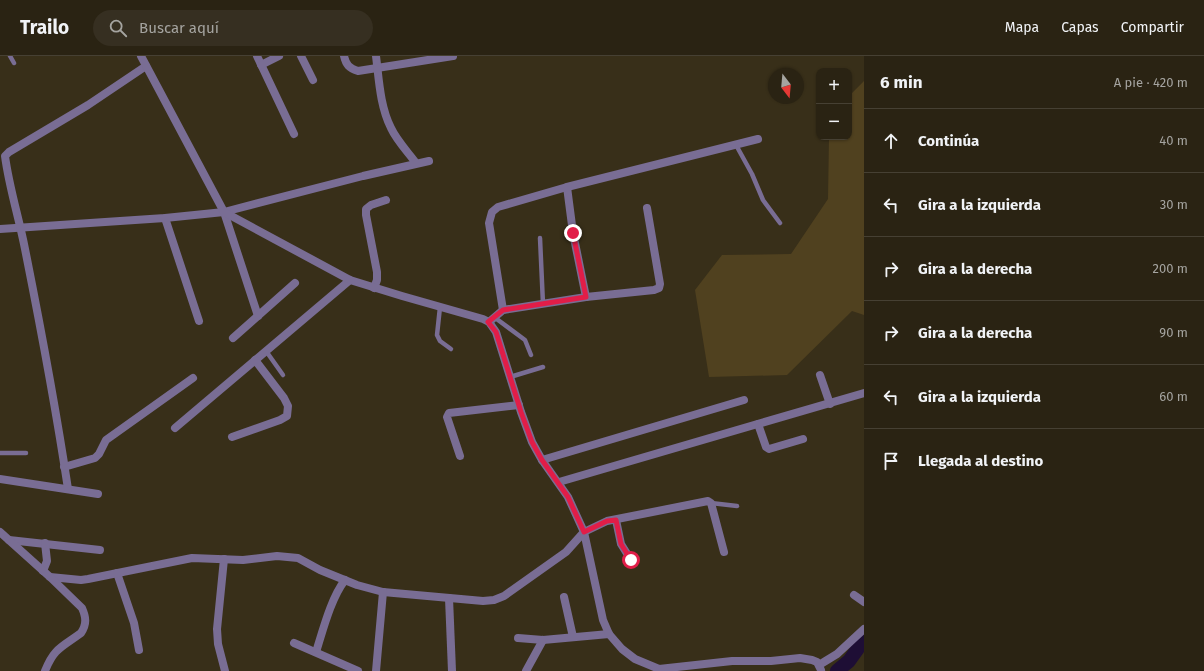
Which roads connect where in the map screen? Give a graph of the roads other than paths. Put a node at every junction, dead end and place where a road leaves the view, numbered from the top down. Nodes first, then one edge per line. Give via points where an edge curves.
1 (10, 56) edge
2 (257, 56) edge
3 (279, 56) edge
4 (301, 56) edge
5 (344, 56) edge
6 (376, 56) edge
7 (453, 56) edge
8 (142, 57) edge
9 (425, 58) edge
10 (14, 63) dead end
11 (262, 65) junction
12 (146, 66) junction
13 (378, 68) junction
14 (313, 80) dead end
15 (294, 134) dead end
16 (758, 139) dead end
17 (736, 145) junction
18 (429, 160) dead end
19 (416, 163) junction
20 (4, 174) edge
21 (567, 187) junction
22 (386, 200) dead end
23 (647, 208) dead end
24 (224, 212) junction
25 (165, 218) junction
26 (780, 223) dead end
27 (21, 228) junction
28 (0, 229) edge
29 (540, 238) dead end
30 (350, 280) junction
31 (295, 283) dead end
32 (374, 288) junction
33 (586, 297) junction
34 (543, 304) junction
35 (440, 307) junction
36 (503, 310) junction
37 (258, 316) junction
38 (491, 320) junction
39 (199, 321) dead end
40 (233, 338) dead end
41 (451, 349) dead end
42 (266, 352) junction
43 (531, 355) dead end
44 (255, 360) junction
45 (543, 367) dead end
46 (284, 375) dead end
47 (820, 375) dead end
48 (510, 377) junction
49 (193, 378) dead end
50 (863, 396) edge
51 (744, 400) dead end
52 (830, 404) junction
53 (519, 405) junction
54 (758, 424) junction
55 (175, 428) dead end
56 (232, 437) dead end
57 (803, 439) dead end
58 (0, 453) edge
59 (26, 453) dead end
60 (460, 456) dead end
61 (542, 460) junction
62 (64, 467) junction
63 (0, 479) edge
64 (559, 482) junction
65 (68, 489) junction
66 (98, 494) dead end
67 (711, 504) junction
68 (737, 506) dead end
69 (616, 520) junction
70 (0, 532) edge
71 (584, 532) junction
72 (9, 540) junction
73 (45, 543) junction
74 (100, 550) dead end
75 (724, 552) dead end
76 (224, 559) junction
77 (631, 560) dead end
78 (43, 571) junction
79 (117, 573) junction
80 (50, 577) junction
81 (345, 580) junction
82 (383, 592) junction
83 (854, 595) dead end
84 (564, 597) dead end
85 (450, 598) junction
86 (864, 602) edge
87 (864, 629) edge
88 (609, 634) junction
89 (573, 637) junction
90 (518, 638) dead end
91 (543, 640) junction
92 (294, 643) dead end
93 (139, 650) dead end
94 (316, 652) junction
95 (820, 669) edge
96 (45, 671) edge
97 (225, 671) edge
98 (358, 671) edge
99 (376, 671) edge
100 (452, 671) edge
101 (526, 671) edge

1 - 10 lane
2 - 11 street
3 - 11 street
4 - 14 street
5 - 13 street via 346,64 351,69 358,71
6 - 13 street
7 - 9 street
8 - 12 street
9 - 13 street
11 - 15 street
12 - 20 street via 10,152 5,156
12 - 24 street
13 - 19 street via 388,121
16 - 17 street
17 - 21 street
17 - 26 lane via 763,200
18 - 19 street
19 - 24 street
20 - 27 street
21 - 33 street
21 - 36 street via 498,207 492,212 489,222
22 - 32 street via 366,209 377,272
23 - 33 street via 659,288
24 - 25 street
24 - 30 street
24 - 37 street
25 - 27 street
25 - 39 street
27 - 28 street
27 - 62 street
29 - 34 lane
30 - 32 street
30 - 42 street
31 - 37 street
32 - 35 street
33 - 34 street
34 - 36 street
35 - 38 street
35 - 41 lane via 438,335 440,341
36 - 38 street
37 - 40 street
38 - 43 lane via 525,340
38 - 48 street
42 - 44 street
42 - 46 lane
44 - 55 street
44 - 56 street via 284,398 288,406 287,416
45 - 48 lane
47 - 52 street
48 - 53 street
49 - 62 street via 106,440 95,458
50 - 52 street
51 - 61 street
52 - 54 street
53 - 60 street via 449,413 447,416
53 - 61 street via 532,442
54 - 57 street via 769,449
54 - 64 street
58 - 59 lane
61 - 64 street
62 - 65 street
63 - 65 street
64 - 71 street
65 - 66 street
67 - 68 lane
67 - 69 street via 708,501
67 - 75 street
69 - 71 street via 607,521
69 - 77 street via 621,544
70 - 72 street
71 - 85 street via 566,552 504,596 483,601
71 - 88 street
72 - 73 street
72 - 78 street
73 - 74 street
73 - 78 street via 47,561
76 - 79 street via 192,558
76 - 81 street via 243,560 277,556 298,558
76 - 97 street via 217,629
78 - 80 street
79 - 80 street via 80,580
79 - 93 street via 134,623
80 - 96 street via 82,608 86,621 81,633 50,658
81 - 82 street via 357,586
81 - 94 street via 334,598
82 - 85 street
82 - 99 street
83 - 86 street
84 - 89 street
85 - 100 street
87 - 95 street
88 - 89 street
88 - 95 street via 622,649 659,669 732,661 800,658 812,660
89 - 91 street
90 - 91 street
91 - 101 street
92 - 94 street
94 - 98 street

